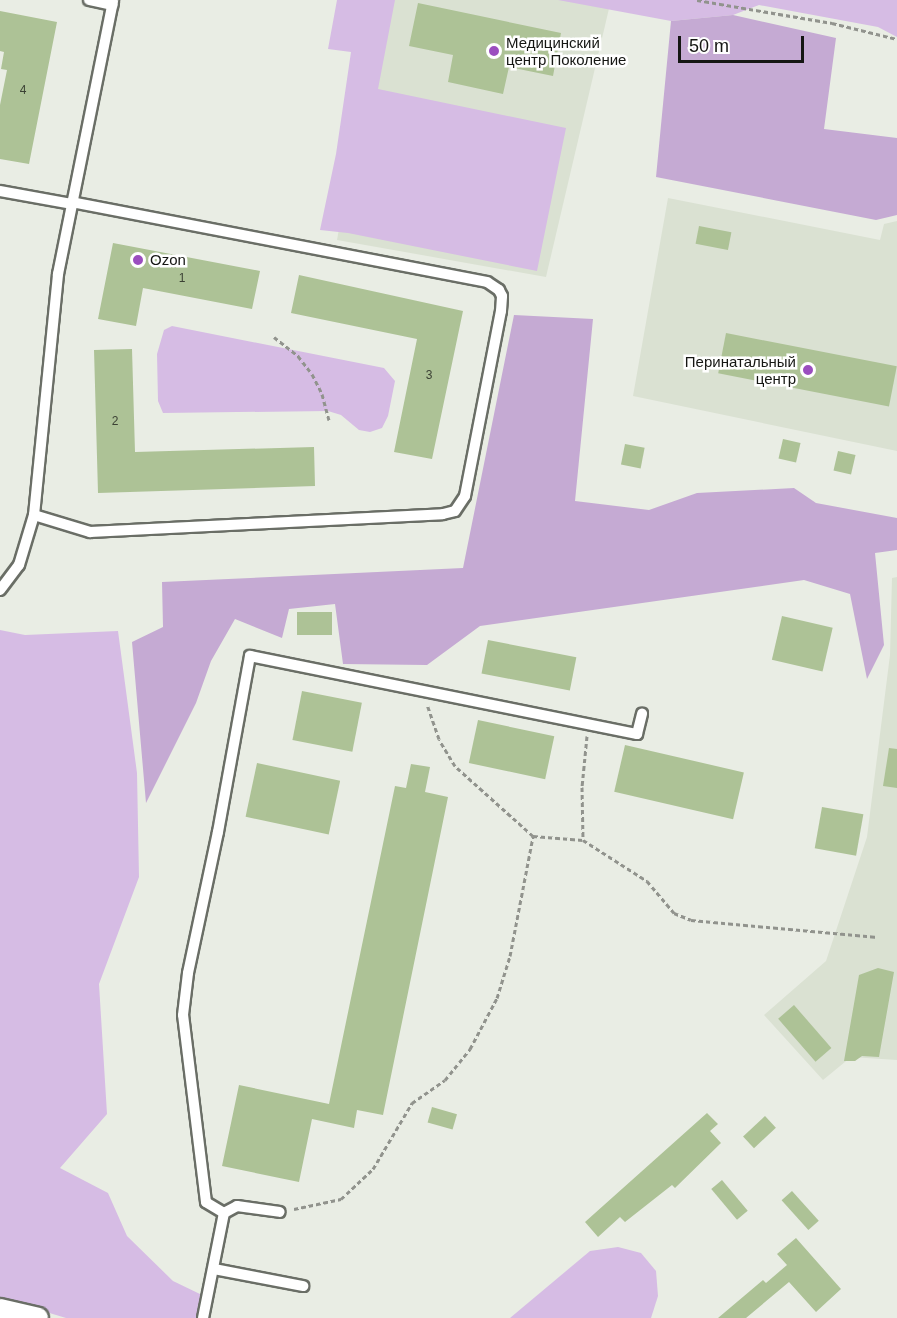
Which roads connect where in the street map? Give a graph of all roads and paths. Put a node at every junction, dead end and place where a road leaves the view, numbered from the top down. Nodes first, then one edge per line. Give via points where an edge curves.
1 (89, 0) edge
2 (697, 0) edge
3 (113, 2) edge
4 (897, 39) edge
5 (0, 191) edge
6 (72, 203) junction
7 (274, 337) dead end
8 (329, 420) dead end
9 (34, 515) junction
10 (0, 590) edge
11 (421, 691) junction
12 (642, 714) dead end
13 (588, 724) junction
14 (533, 836) junction
15 (583, 840) junction
16 (877, 937) dead end
17 (280, 1212) joint
18 (224, 1213) junction
19 (214, 1269) junction
20 (303, 1286) dead end
21 (0, 1309) edge
22 (38, 1318) edge
23 (202, 1318) edge

1 - 3 lane
2 - 4 path via 832,23
3 - 6 lane
5 - 6 lane
6 - 9 lane via 50,336
6 - 9 lane via 487,282 502,296 501,311 465,496 455,511 90,532
7 - 8 path via 298,356 312,374
9 - 10 lane via 19,565
11 - 13 lane
11 - 14 path via 455,766
11 - 18 lane via 250,656 183,1015 206,1202
12 - 13 lane via 637,734
13 - 15 path via 582,787
14 - 15 path
14 - 17 path via 510,956 497,998 470,1049 445,1080 412,1103 373,1168 341,1199
15 - 16 path via 647,881 674,913 691,920
17 - 18 lane via 237,1206
18 - 19 lane
19 - 20 lane
19 - 23 lane
21 - 22 street

